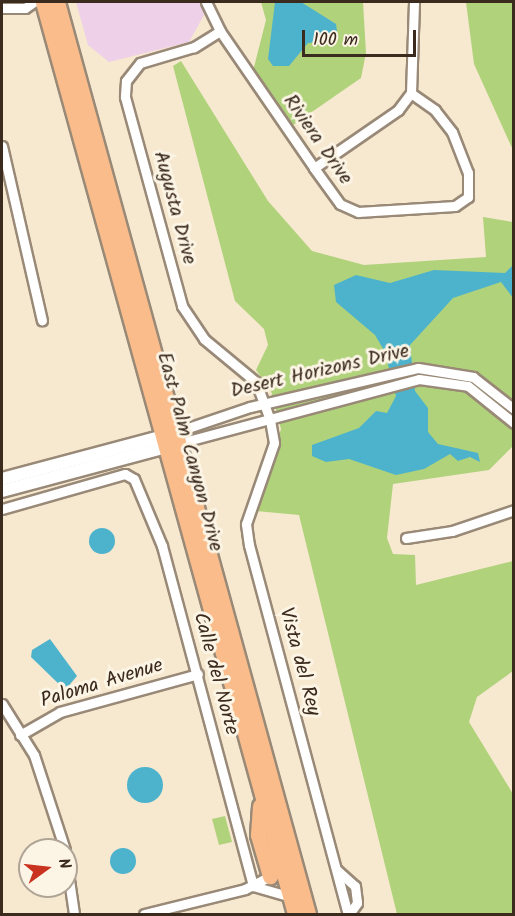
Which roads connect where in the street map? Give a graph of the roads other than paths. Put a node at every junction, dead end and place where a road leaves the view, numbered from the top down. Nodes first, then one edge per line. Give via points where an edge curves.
1 (34, 2) edge
2 (43, 2) edge
3 (57, 2) edge
4 (206, 2) edge
5 (414, 2) edge
6 (2, 8) edge
7 (220, 31) junction
8 (411, 93) junction
9 (2, 146) edge
10 (314, 168) junction
11 (42, 320) dead end
12 (266, 407) junction
13 (513, 409) edge
14 (270, 420) junction
15 (513, 423) edge
16 (171, 440) junction
17 (2, 479) edge
18 (2, 491) edge
19 (2, 509) edge
20 (513, 510) edge
21 (406, 538) dead end
22 (198, 674) junction
23 (2, 704) edge
24 (20, 735) junction
25 (61, 838) edge
26 (337, 870) junction
27 (283, 873) junction
28 (253, 886) junction
29 (289, 896) junction
30 (72, 898) edge
31 (74, 915) edge
32 (144, 915) edge
33 (294, 915) edge
34 (309, 915) edge
35 (349, 915) edge

1 - 6 street via 25,8
2 - 16 main road, East Palm Canyon Drive
3 - 16 main road, East Palm Canyon Drive
4 - 7 street, Riviera Drive
5 - 8 street
7 - 10 street, Riviera Drive
7 - 12 street, Augusta Drive via 194,47 140,63 126,81 125,97 186,314 204,339 256,382
8 - 10 street via 389,117
8 - 10 street, Riviera Drive via 435,110 458,144 470,184 465,201 358,212 340,204
9 - 11 street
12 - 13 street, Desert Horizons Drive via 418,368 473,377
12 - 14 street, Augusta Drive
12 - 16 street, Desert Horizons Drive via 250,407
14 - 15 street, Desert Horizons Drive via 419,379 468,386
14 - 16 street, Desert Horizons Drive
14 - 26 street, Vista del Rey via 274,443 246,524 249,545
16 - 17 street
16 - 18 street
16 - 27 main road, East Palm Canyon Drive
16 - 27 main road, East Palm Canyon Drive via 261,791 258,835
19 - 22 street, Calle del Norte via 132,476 162,546
20 - 21 street via 452,531
22 - 24 street, Paloma Avenue via 50,716
22 - 28 street, Calle del Norte
23 - 24 street
24 - 25 street via 36,760
26 - 35 street, Vista del Rey
26 - 35 street via 355,886 357,903
27 - 28 street
27 - 29 main road, East Palm Canyon Drive
27 - 34 main road, East Palm Canyon Drive
28 - 29 street
28 - 32 street
29 - 33 main road, East Palm Canyon Drive
30 - 31 street

